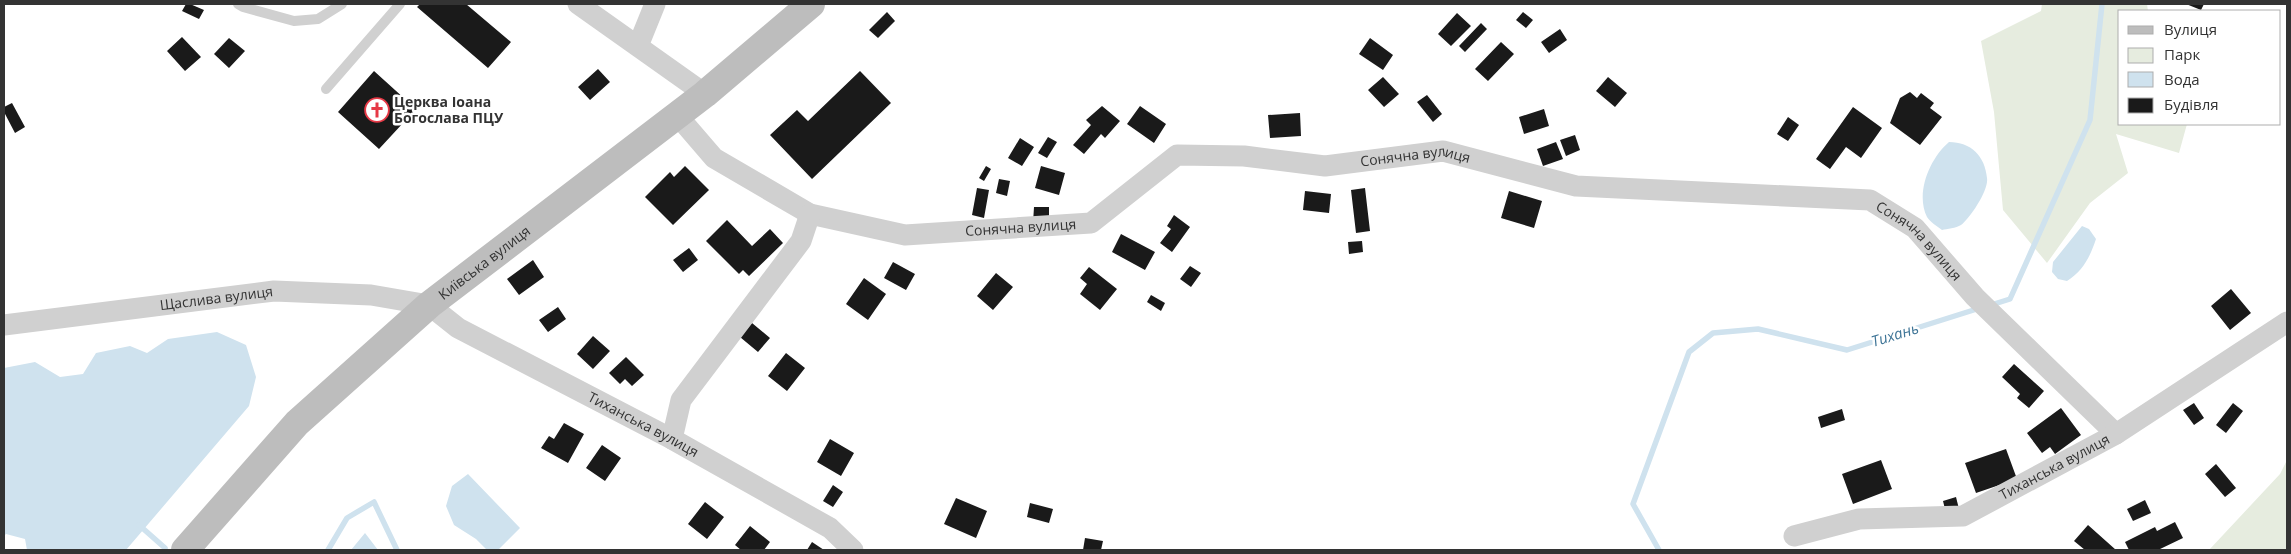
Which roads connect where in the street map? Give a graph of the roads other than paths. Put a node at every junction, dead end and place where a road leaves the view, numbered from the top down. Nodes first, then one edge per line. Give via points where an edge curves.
1 (238, 4) edge
2 (342, 4) edge
3 (400, 4) edge
4 (578, 4) edge
5 (655, 4) edge
6 (811, 4) edge
7 (638, 46) junction
8 (326, 89) dead end
9 (705, 94) junction
10 (677, 116) junction
11 (810, 214) junction
12 (429, 305) junction
13 (2287, 322) edge
14 (4, 325) edge
15 (2116, 434) junction
16 (672, 439) junction
17 (1794, 536) dead end
18 (185, 550) edge
19 (853, 550) edge

1 - 2 lane via 294,21 318,19
3 - 8 lane
4 - 7 street
5 - 7 street
6 - 9 main road, Київська вулиця
7 - 9 street
9 - 10 main road, Київська вулиця
10 - 11 street, Сонячна вулиця via 714,158
10 - 12 main road, Київська вулиця
11 - 15 street, Сонячна вулиця via 905,235 1090,223 1177,155 1244,156 1325,166 1443,151 1576,186 1870,200 1915,228 1975,297
11 - 16 street via 801,241 681,400
12 - 14 street, Щаслива вулиця via 371,294 274,291
12 - 16 street, Тиханська вулиця via 458,328
12 - 18 main road, Київська вулиця via 298,423
13 - 15 street, Тиханська вулиця
15 - 17 street, Тиханська вулиця via 1963,516 1859,519
16 - 19 street, Тиханська вулиця via 830,528

